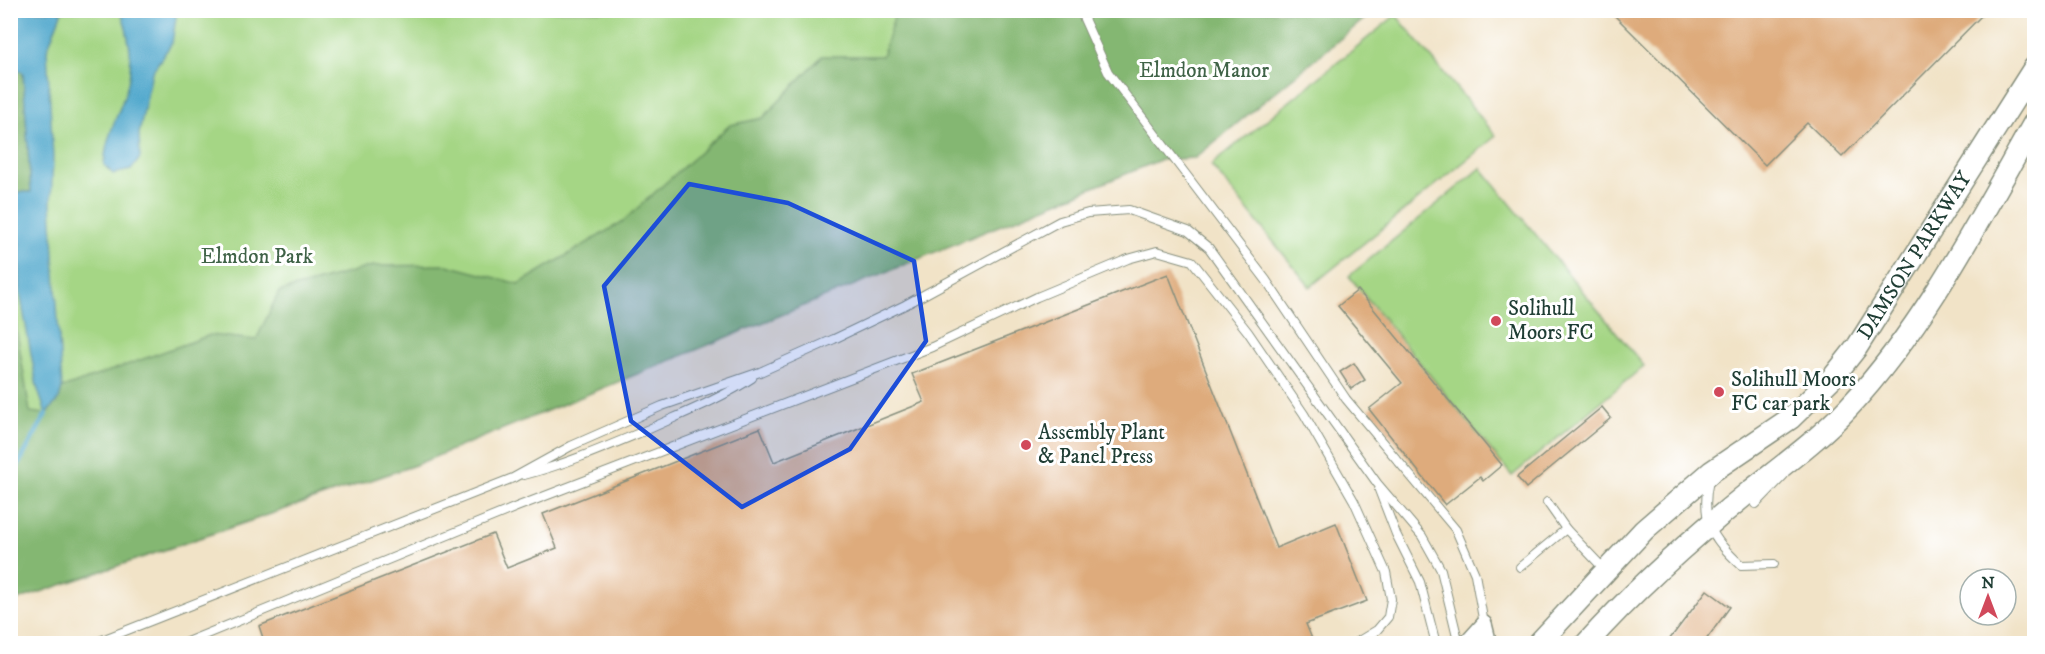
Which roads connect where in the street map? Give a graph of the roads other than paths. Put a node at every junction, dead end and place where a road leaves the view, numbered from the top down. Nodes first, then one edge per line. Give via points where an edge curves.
1 (1080, 10) edge
2 (2034, 68) edge
3 (2034, 123) edge
4 (760, 372) junction
5 (1800, 454) junction
6 (1711, 472) junction
7 (513, 478) junction
8 (1377, 483) junction
9 (1547, 502) dead end
10 (1756, 504) dead end
11 (1709, 526) junction
12 (1566, 529) junction
13 (1774, 564) dead end
14 (1520, 567) dead end
15 (1607, 571) junction
16 (1484, 624) junction
17 (92, 644) edge
18 (182, 644) edge
19 (1354, 644) edge
20 (1436, 644) edge
21 (1459, 644) edge
22 (1466, 644) edge
23 (1489, 644) edge
24 (1538, 644) edge
25 (1586, 644) edge

1 - 16 lane via 1108,72 1266,280 1346,399 1456,530 1475,574
2 - 6 street, DAMSON PARKWAY via 1857,347 1834,376 1791,418
3 - 5 street, DAMSON PARKWAY via 1936,291 1894,351 1848,408
4 - 7 lane via 662,406 571,446
4 - 7 lane via 729,393 625,439
4 - 8 lane via 905,305 1060,221 1088,213 1130,210 1188,231 1209,248
5 - 10 lane
5 - 11 street, DAMSON PARKWAY
6 - 11 lane via 1706,494
6 - 15 street, DAMSON PARKWAY via 1644,530
7 - 17 lane
8 - 20 lane via 1420,582
8 - 21 lane via 1422,536 1441,570
9 - 12 lane
11 - 13 lane via 1723,549 1741,565
11 - 25 street, DAMSON PARKWAY via 1622,604
12 - 14 lane
12 - 15 lane
15 - 24 street, DAMSON PARKWAY
16 - 22 street
16 - 23 street
18 - 19 lane via 519,506 932,347 1037,297 1157,251 1192,261 1241,323 1304,414 1354,501 1386,572 1391,599 1388,617 1377,630

